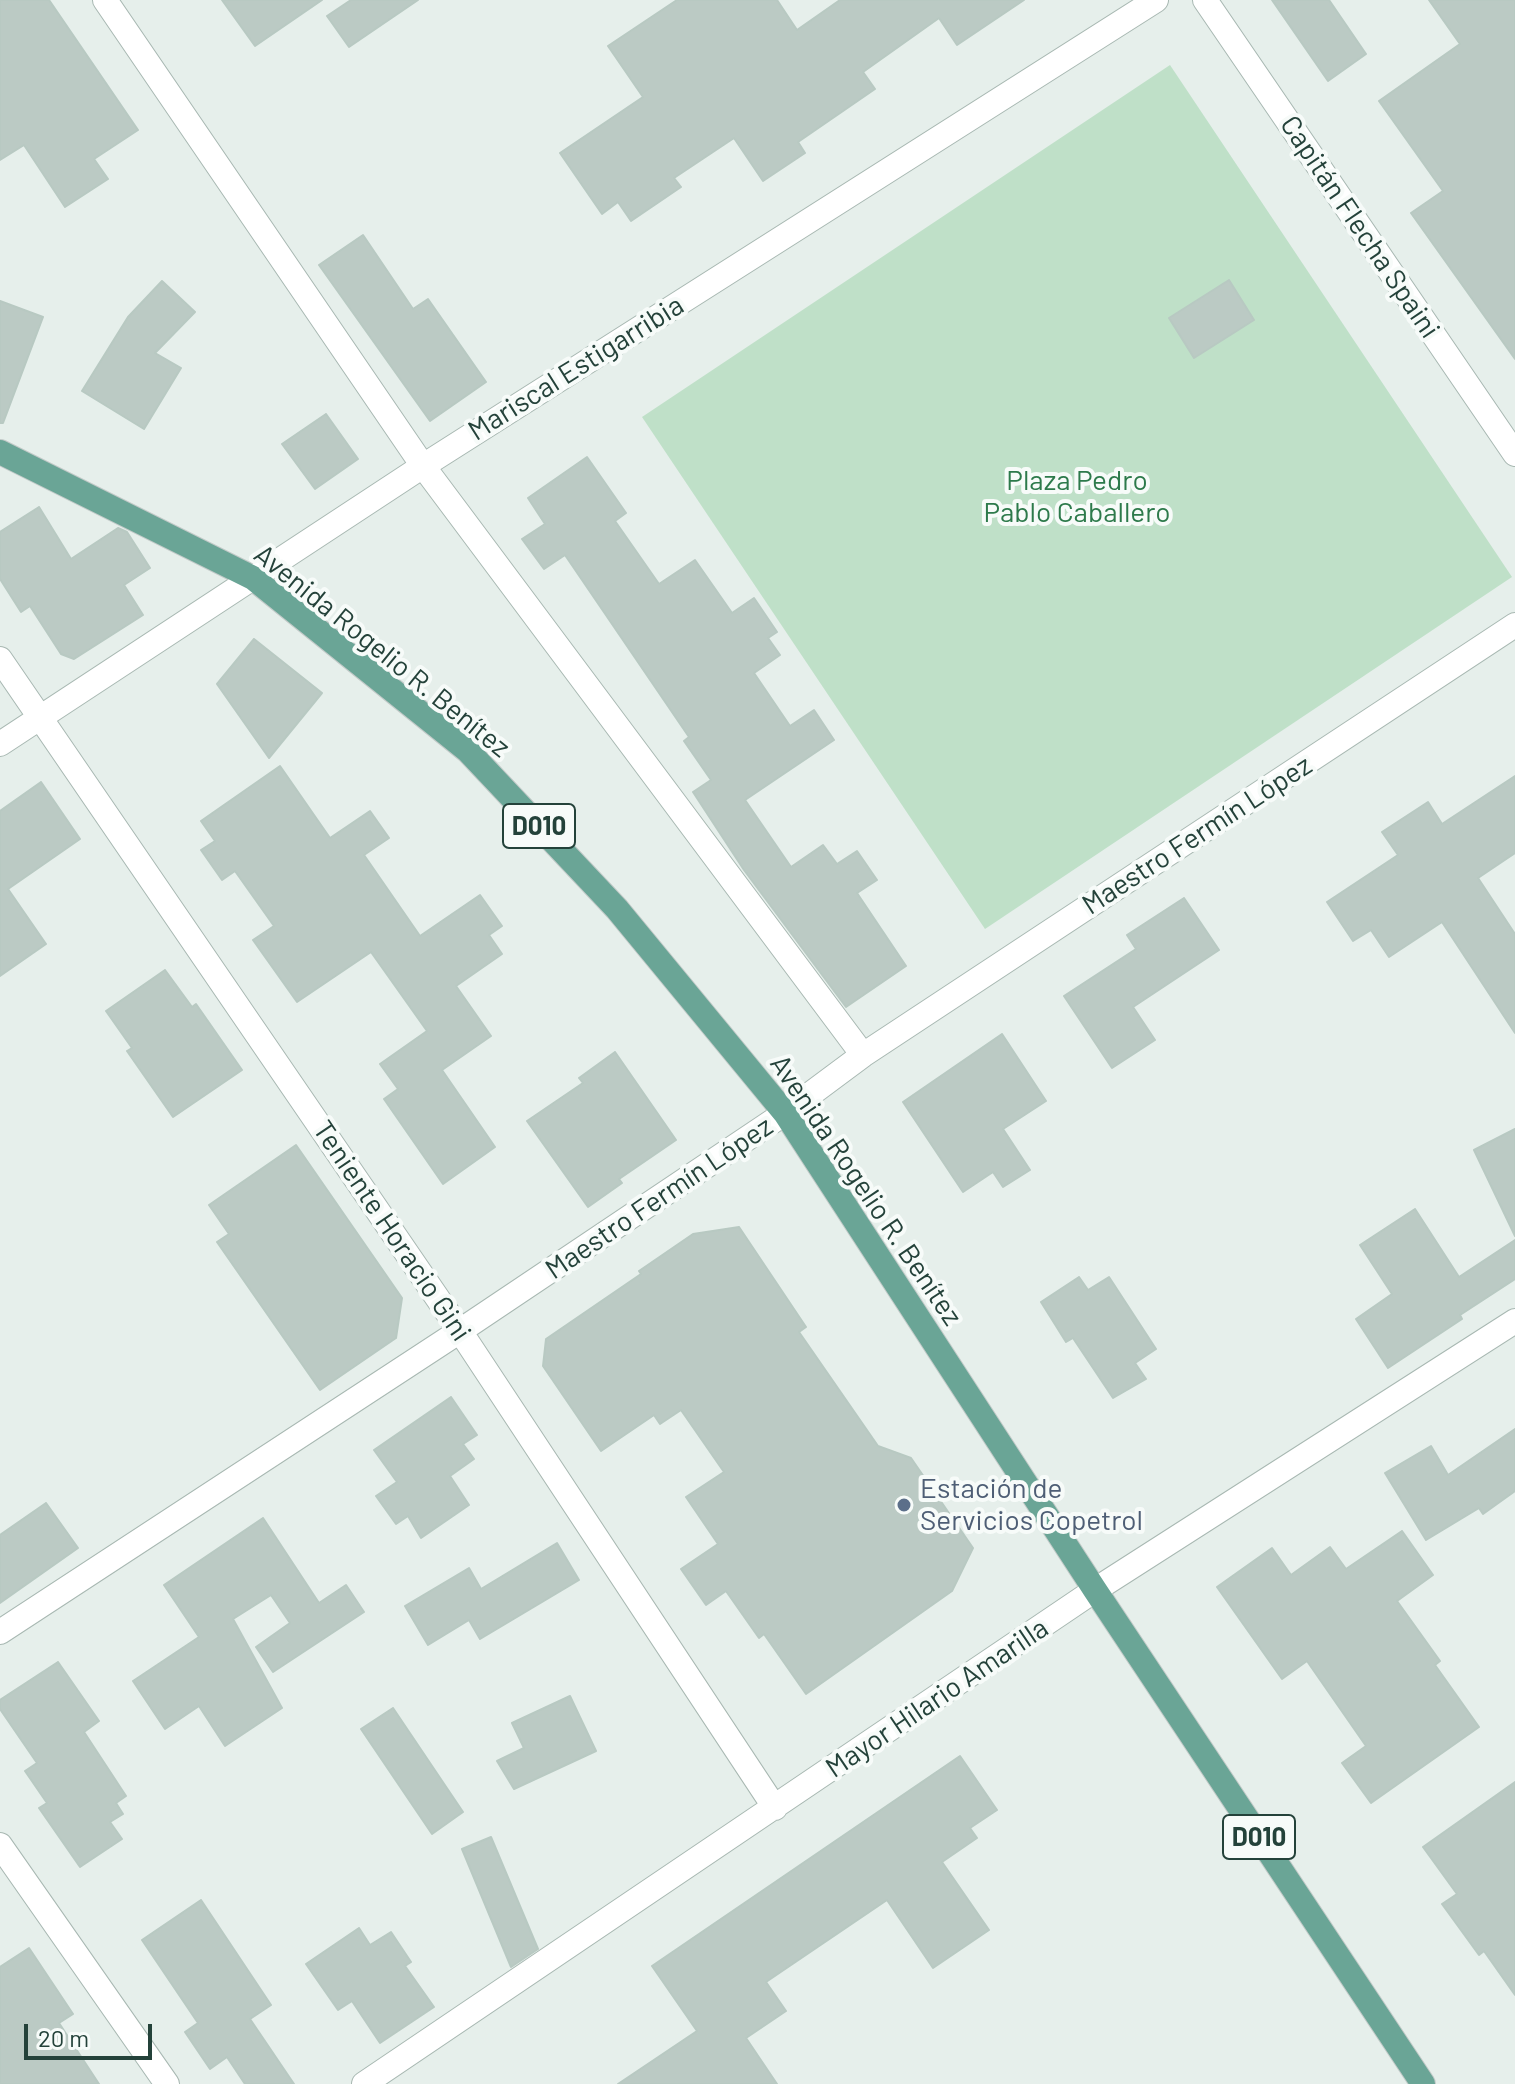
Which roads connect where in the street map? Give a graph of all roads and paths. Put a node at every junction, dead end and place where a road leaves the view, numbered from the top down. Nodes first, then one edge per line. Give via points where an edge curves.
1 (105, 0) edge
2 (1156, 0) edge
3 (1205, 0) edge
4 (0, 452) edge
5 (1515, 454) edge
6 (423, 466) junction
7 (253, 578) junction
8 (1515, 625) edge
9 (0, 659) edge
10 (40, 718) junction
11 (0, 744) edge
12 (863, 1055) junction
13 (785, 1113) junction
14 (1515, 1321) edge
15 (460, 1331) junction
16 (1095, 1590) junction
17 (0, 1632) edge
18 (775, 1808) junction
19 (0, 1845) edge
20 (167, 2084) edge
21 (364, 2084) edge
22 (1423, 2084) edge

1 - 6 street
2 - 6 street, Mariscal Estigarribia
3 - 5 street, Capitán Flecha Spaini
4 - 7 main road, Avenida Rogelio R. Benítez / D010
6 - 7 street, Mariscal Estigarribia
6 - 12 street
7 - 10 street, Mariscal Estigarribia
7 - 13 main road, Avenida Rogelio R. Benítez / D010 via 468,751 617,909
8 - 12 street, Maestro Fermín López
9 - 10 street, Teniente Horacio Gini
10 - 11 street, Mariscal Estigarribia
10 - 15 street, Teniente Horacio Gini
12 - 13 street, Maestro Fermín López
13 - 15 street, Maestro Fermín López
13 - 16 main road, Avenida Rogelio R. Benítez / D010
14 - 16 street, Mayor Hilario Amarilla
15 - 17 street, Maestro Fermín López
15 - 18 street, Teniente Horacio Gini
16 - 18 street, Mayor Hilario Amarilla
16 - 22 main road, Avenida Rogelio R. Benítez / D010
18 - 21 street, Mayor Hilario Amarilla
19 - 20 street

